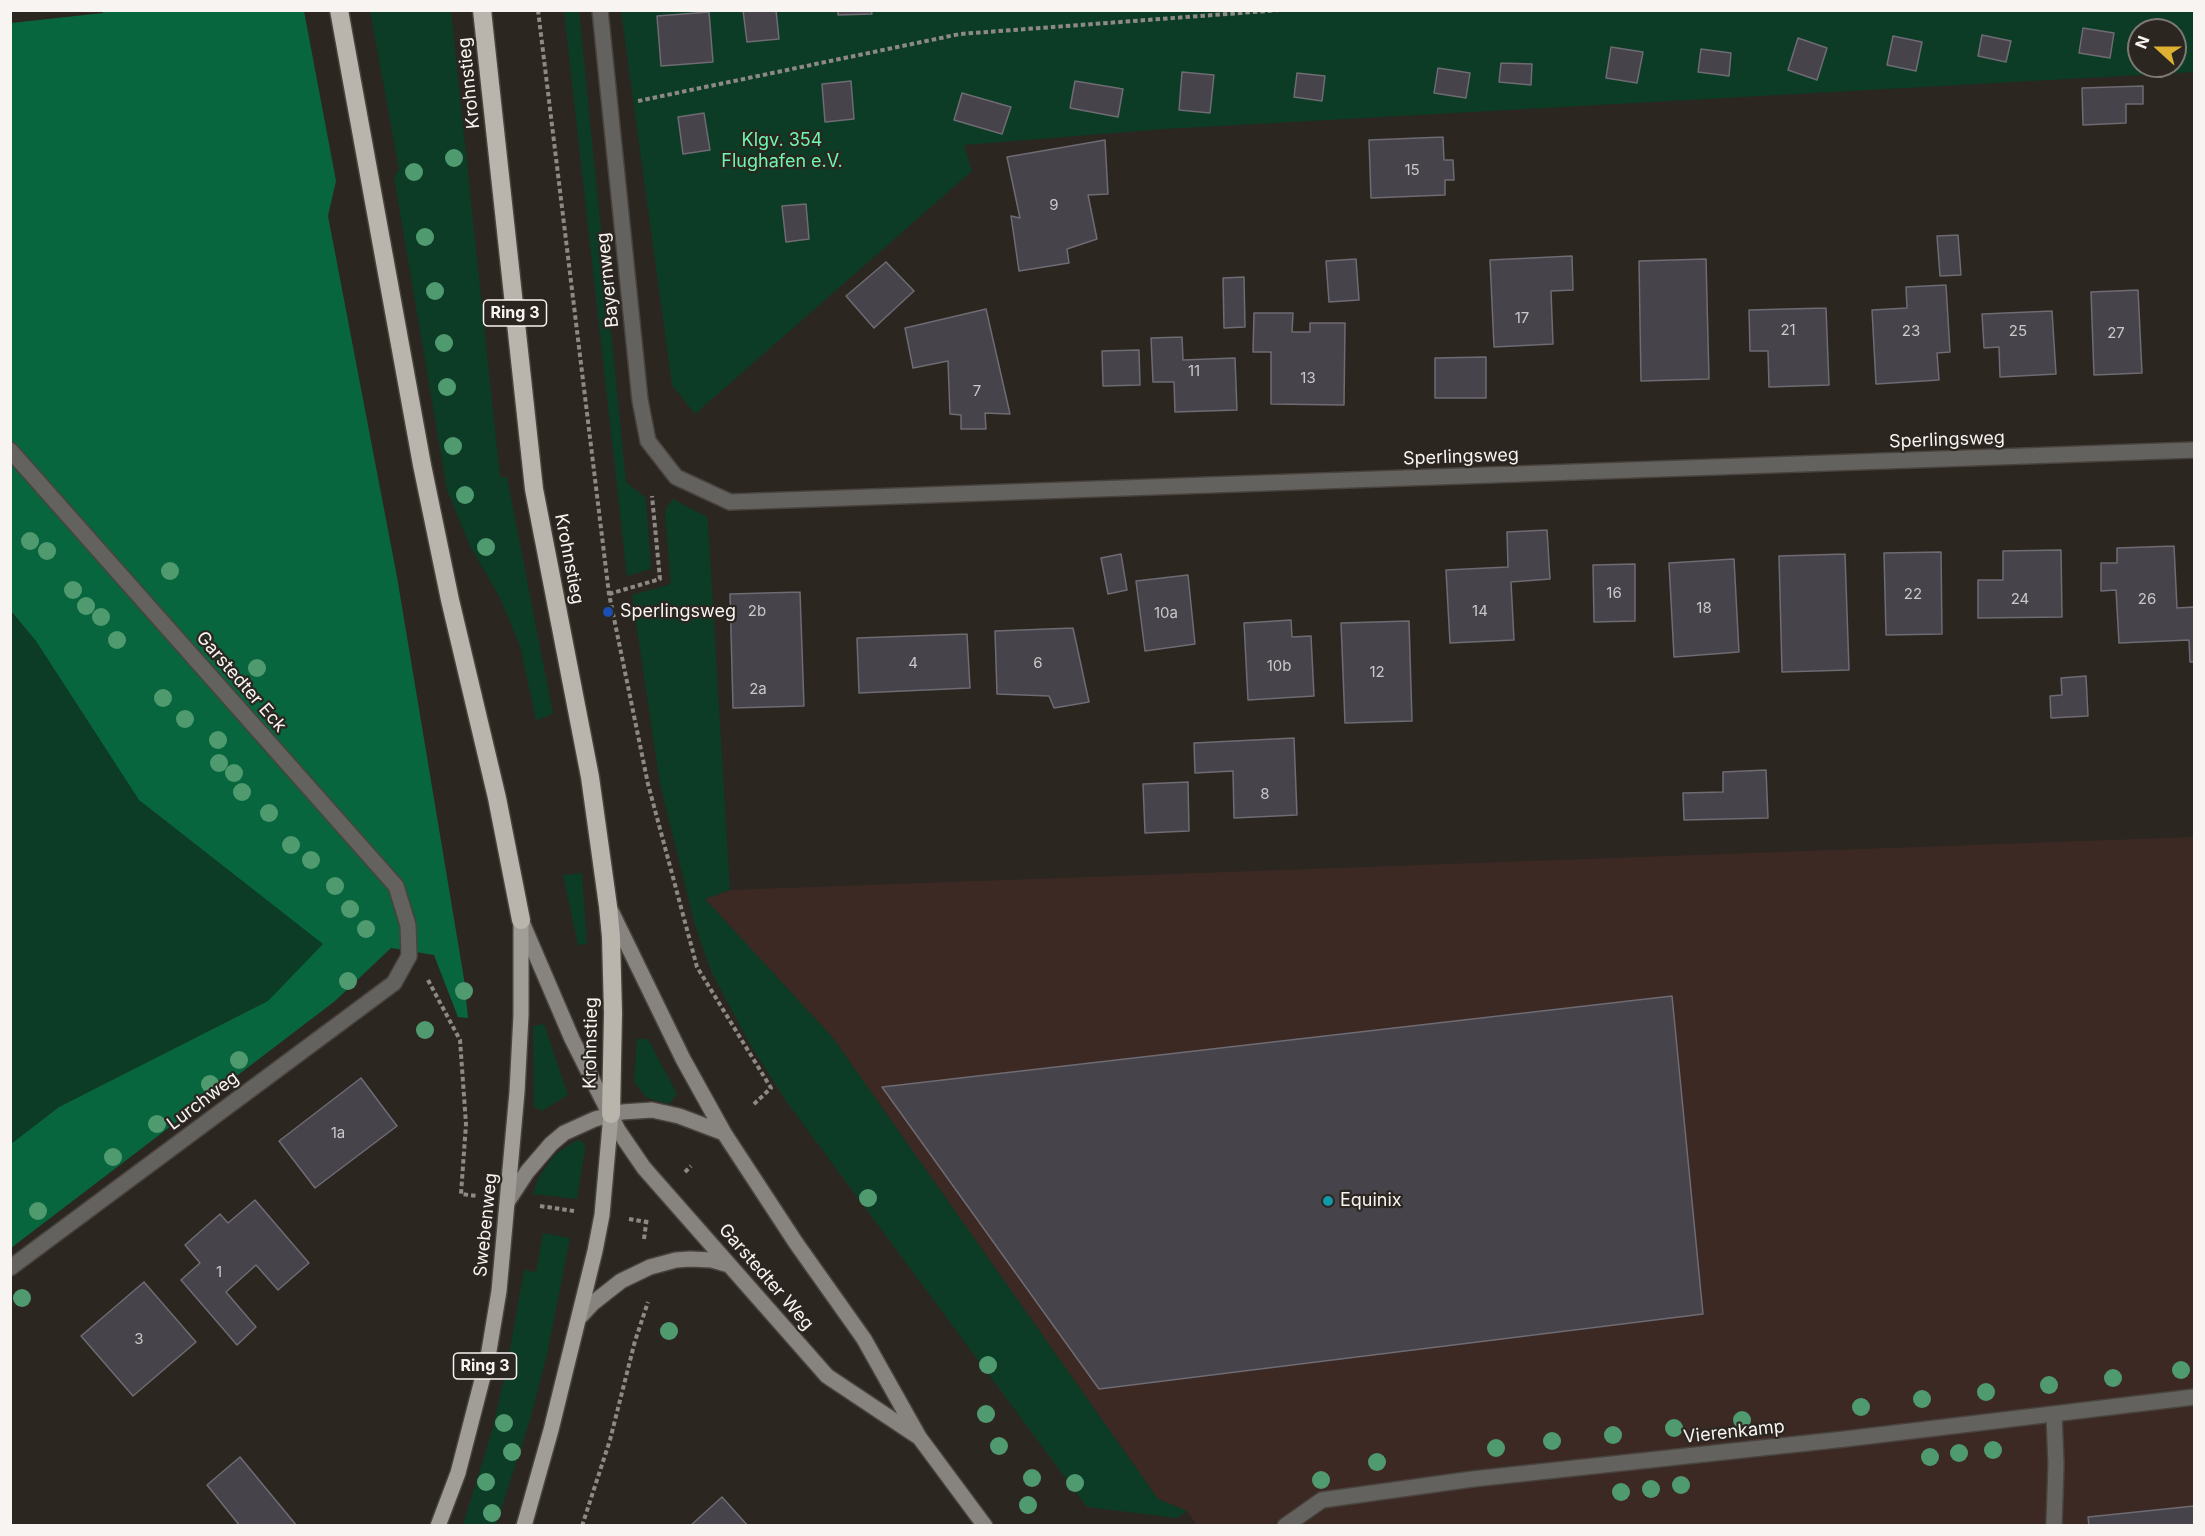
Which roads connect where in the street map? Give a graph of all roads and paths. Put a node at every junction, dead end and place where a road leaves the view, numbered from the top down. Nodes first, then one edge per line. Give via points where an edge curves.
1 (339, 10) edge
2 (482, 10) edge
3 (538, 10) edge
4 (600, 10) edge
5 (1280, 10) edge
6 (611, 108) junction
7 (10, 450) edge
8 (2194, 450) edge
9 (676, 477) junction
10 (730, 502) joint
11 (609, 594) junction
12 (608, 906) junction
13 (521, 920) junction
14 (409, 956) junction
15 (753, 1105) dead end
16 (611, 1114) junction
17 (724, 1133) junction
18 (480, 1197) dead end
19 (508, 1200) junction
20 (531, 1204) dead end
21 (648, 1208) dead end
22 (575, 1211) dead end
23 (623, 1218) dead end
24 (646, 1222) junction
25 (643, 1246) dead end
26 (729, 1265) junction
27 (10, 1268) edge
28 (651, 1292) dead end
29 (581, 1316) junction
30 (2194, 1397) edge
31 (2054, 1414) junction
32 (919, 1437) junction
33 (438, 1526) edge
34 (524, 1526) edge
35 (582, 1526) edge
36 (985, 1526) edge
37 (1285, 1526) edge
38 (2054, 1526) edge

1 - 13 highway, Ring 3 via 422,465
2 - 12 highway, Krohnstieg / Ring 3 via 534,489 590,777
3 - 11 path
4 - 6 street, Bayernweg
5 - 6 path via 960,34
6 - 9 street, Bayernweg via 640,400 648,441
7 - 14 street, Garstedter Eck via 396,886 408,925
8 - 10 street, Sperlingsweg
9 - 10 street, Bayernweg
9 - 11 path via 652,495 660,579
11 - 15 path via 648,784 697,967 771,1088
12 - 16 highway, Krohnstieg / Ring 3 via 613,1013
12 - 17 main road, Garstedter Weg via 678,1050
13 - 16 main road, Garstedter Weg via 572,1039
13 - 19 main road, Swebenweg / Ring 3 via 520,1037
14 - 18 path via 424,972 460,1040 466,1124 461,1194
14 - 27 street, Lurchweg via 394,983
16 - 17 main road via 635,1110 665,1112
16 - 19 main road via 578,1125 558,1139 539,1157
16 - 26 main road, Garstedter Weg via 644,1168
16 - 29 main road, Ring 3 via 602,1215
17 - 32 main road, Garstedter Weg via 864,1339
19 - 33 main road, Swebenweg / Ring 3 via 488,1357 458,1473
20 - 22 path
21 - 24 path
23 - 24 path
24 - 25 path
26 - 29 main road via 690,1259 650,1267 621,1281
26 - 32 main road, Garstedter Weg via 827,1376
28 - 35 path
29 - 34 main road, Ring 3
30 - 31 street, Vierenkamp
31 - 37 street, Vierenkamp via 1473,1479 1322,1500
31 - 38 street
32 - 36 main road, Garstedter Weg

